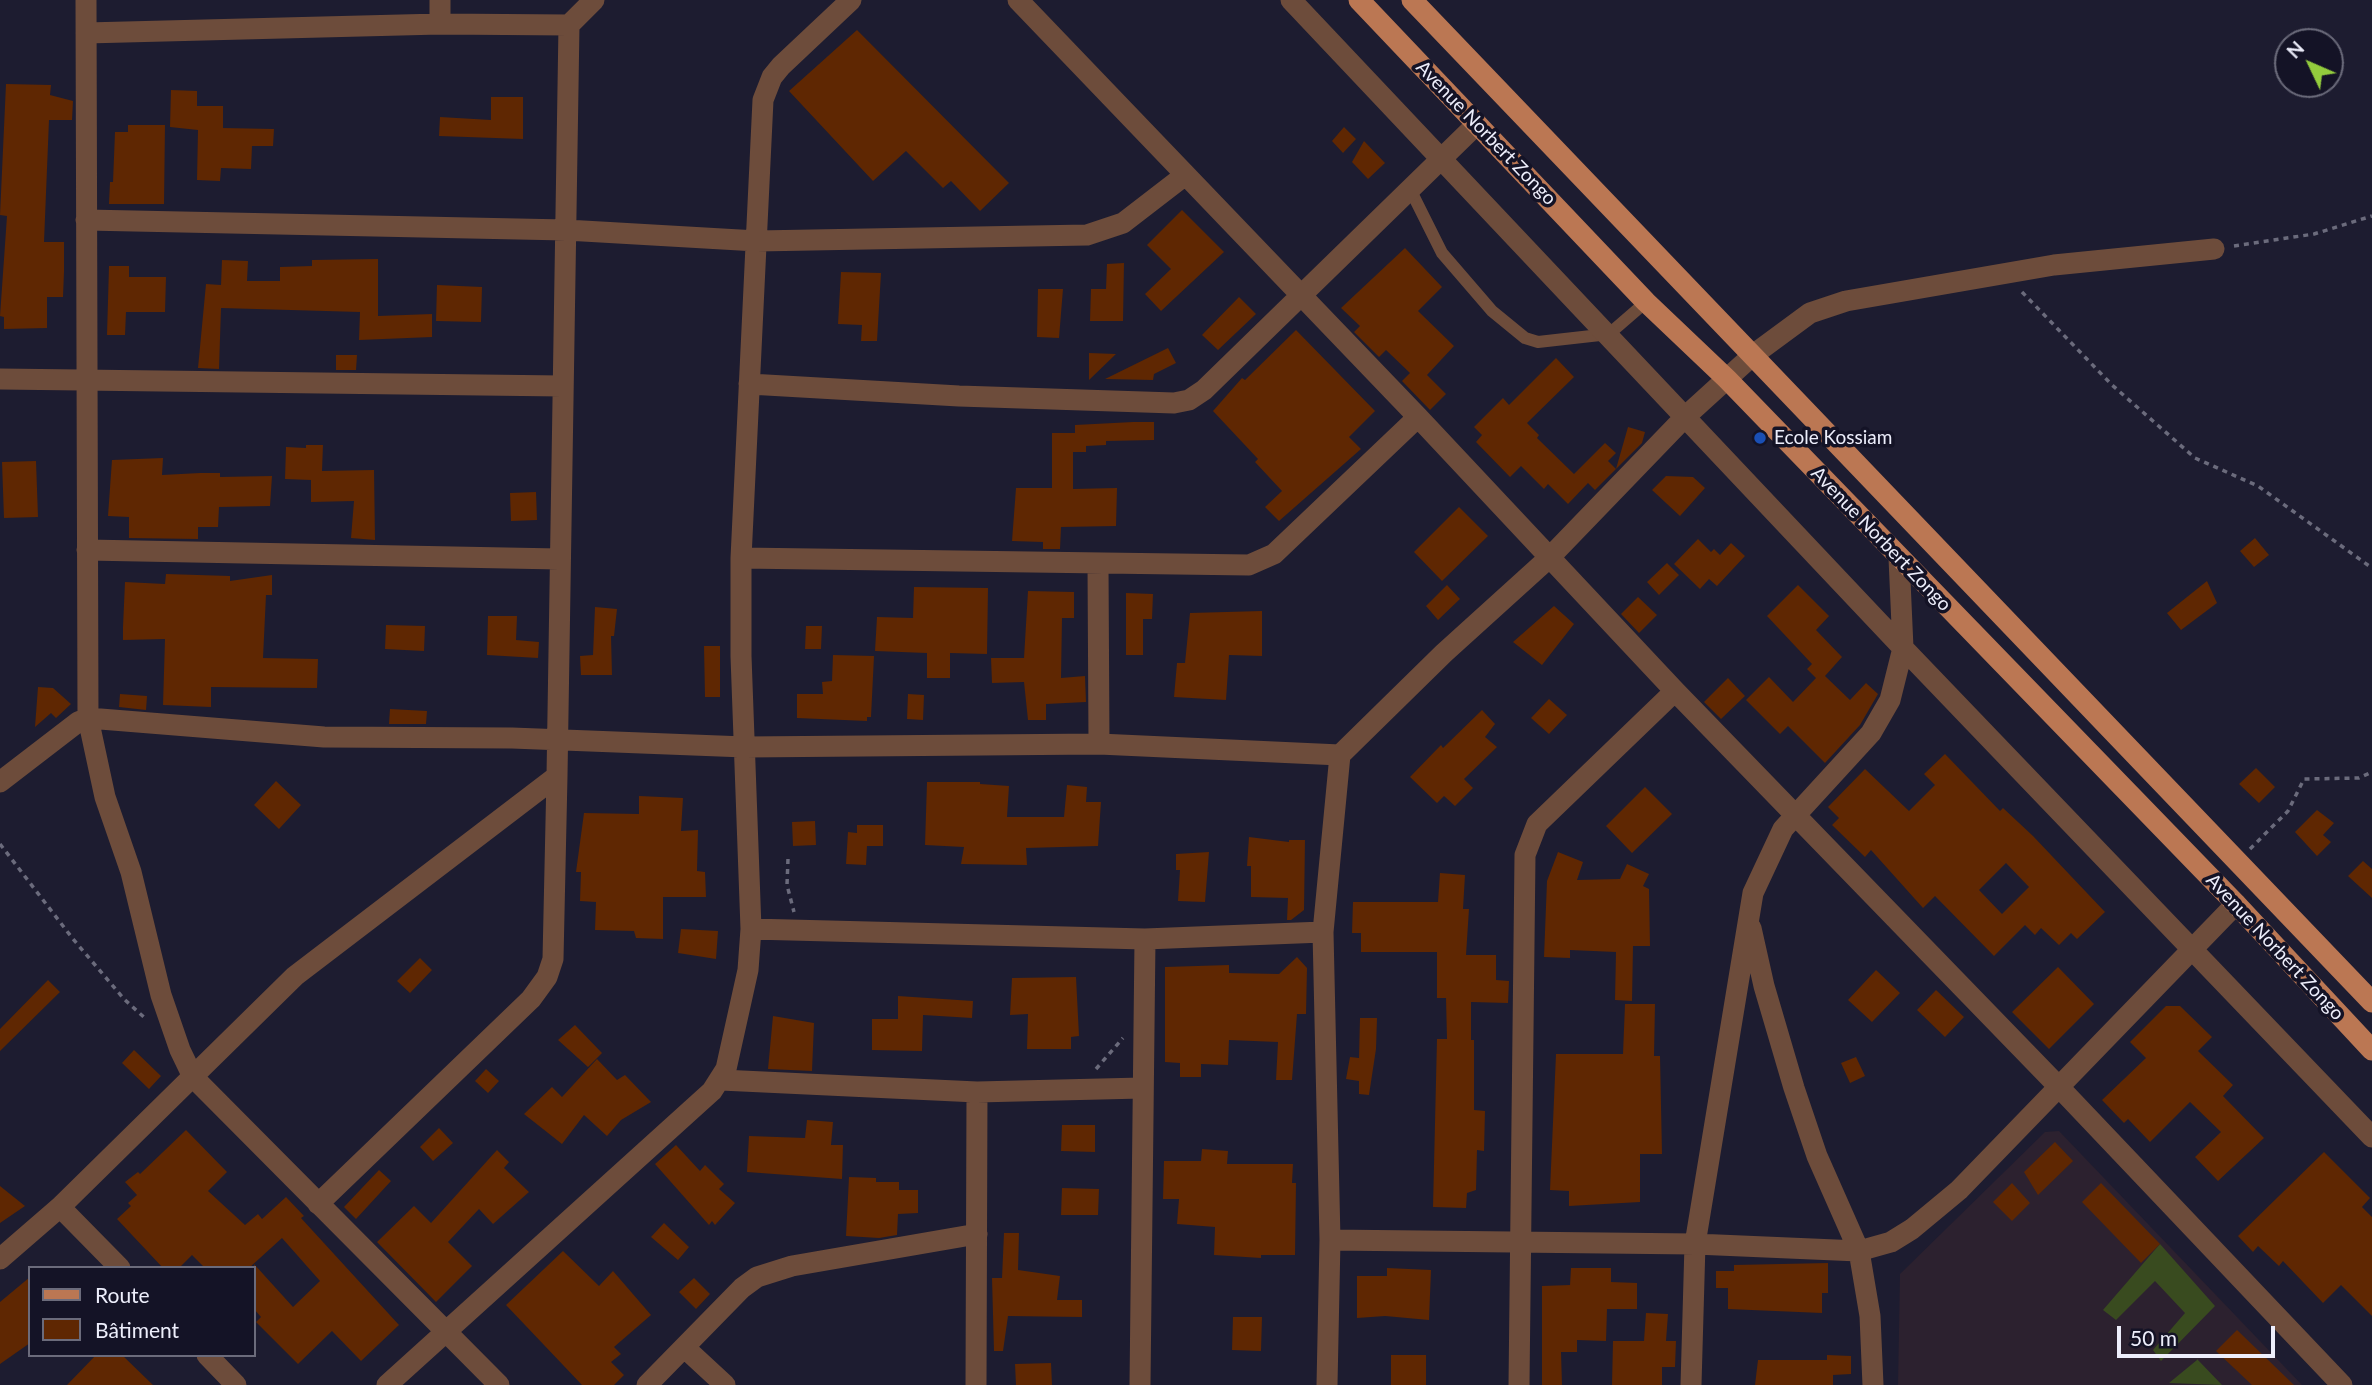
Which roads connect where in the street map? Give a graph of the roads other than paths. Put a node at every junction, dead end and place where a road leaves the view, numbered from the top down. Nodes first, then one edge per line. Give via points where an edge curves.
1 (86, 0) edge
2 (440, 0) edge
3 (594, 0) edge
4 (851, 0) edge
5 (1018, 0) edge
6 (1291, 0) edge
7 (1359, 0) edge
8 (1412, 0) edge
9 (440, 24) junction
10 (569, 25) junction
11 (86, 33) junction
12 (1477, 124) junction
13 (1442, 159) junction
14 (1184, 176) junction
15 (1410, 189) junction
16 (86, 220) junction
17 (566, 230) junction
18 (757, 241) junction
19 (2214, 249) road end
20 (1300, 294) junction
21 (1646, 302) junction
22 (1609, 334) junction
23 (1753, 355) junction
24 (0, 379) edge
25 (1727, 379) junction
26 (87, 381) junction
27 (749, 384) junction
28 (562, 386) junction
29 (1686, 416) junction
30 (1418, 417) junction
31 (87, 550) junction
32 (1549, 557) junction
33 (741, 558) junction
34 (1899, 558) junction
35 (559, 559) junction
36 (1098, 564) junction
37 (1903, 648) junction
38 (1675, 691) junction
39 (88, 718) junction
40 (556, 740) junction
41 (1100, 744) junction
42 (746, 747) junction
43 (1340, 755) junction
44 (557, 776) junction
45 (0, 782) edge
46 (1794, 816) junction
47 (2236, 904) junction
48 (1748, 916) junction
49 (751, 929) junction
50 (1323, 932) junction
51 (1145, 939) junction
52 (2191, 949) junction
53 (2372, 1002) edge
54 (2372, 1050) edge
55 (193, 1077) junction
56 (720, 1080) junction
57 (2060, 1087) junction
58 (1142, 1088) junction
59 (977, 1093) junction
60 (2372, 1137) edge
61 (318, 1204) junction
62 (60, 1207) junction
63 (977, 1234) junction
64 (1330, 1240) junction
65 (1521, 1242) junction
66 (1695, 1244) junction
67 (1858, 1251) junction
68 (0, 1259) edge
69 (118, 1266) edge
70 (444, 1331) junction
71 (685, 1348) junction
72 (209, 1357) edge
73 (236, 1385) edge
74 (387, 1385) edge
75 (499, 1385) edge
76 (647, 1385) edge
77 (725, 1385) edge
78 (976, 1385) edge
79 (1140, 1385) edge
80 (1327, 1385) edge
81 (1519, 1385) edge
82 (1691, 1385) edge
83 (1873, 1385) edge
84 (2342, 1385) edge

1 - 11 street
2 - 9 street
3 - 10 street
4 - 18 street via 781,66 768,86 763,100
5 - 14 street
6 - 13 street
7 - 12 main road, Avenue Norbert Zongo
8 - 23 main road, Avenue Norbert Zongo
9 - 10 street
9 - 11 street
10 - 17 street
11 - 16 street
12 - 13 street
12 - 21 main road, Avenue Norbert Zongo
13 - 15 street
13 - 22 street
14 - 18 street via 1124,223 1087,234
14 - 20 street
15 - 20 street
15 - 22 lane via 1442,253 1492,311 1525,338 1538,342
16 - 17 street
16 - 26 street
17 - 18 street
17 - 28 street
18 - 27 street
19 - 23 street via 2054,265 1846,301 1810,313
20 - 27 street via 1204,390 1181,402
20 - 30 street
21 - 22 lane
21 - 25 main road, Avenue Norbert Zongo
22 - 29 street
23 - 25 street
23 - 53 main road, Avenue Norbert Zongo
24 - 26 street
25 - 29 street
25 - 34 main road, Avenue Norbert Zongo
26 - 28 street
26 - 31 street
27 - 33 street
28 - 35 street
29 - 32 street
29 - 37 street
30 - 32 street
30 - 36 street via 1274,554 1258,563
31 - 35 street
31 - 39 street
32 - 38 street
32 - 43 street
33 - 36 street
33 - 42 street
34 - 37 street
34 - 47 main road, Avenue Norbert Zongo
35 - 40 street
36 - 41 street
37 - 46 street via 1890,700 1871,733
37 - 52 street
38 - 46 street
38 - 65 street via 1543,818 1530,838 1524,875
39 - 40 street via 324,737
39 - 45 street
39 - 55 street via 104,797 131,872 161,995
40 - 42 street
40 - 44 street
41 - 42 street
41 - 43 street
42 - 49 street
43 - 50 street
44 - 55 street via 295,976
44 - 61 street via 553,959 547,977 531,999
46 - 48 street via 1763,869
46 - 57 street
47 - 52 street
47 - 54 main road, Avenue Norbert Zongo
48 - 66 street
48 - 67 street via 1794,1088
49 - 51 street
49 - 56 street via 733,1044
50 - 51 street
50 - 64 street
51 - 58 street
52 - 57 street
52 - 60 street
55 - 61 street
55 - 62 street
56 - 59 street
56 - 70 street
57 - 67 street via 1939,1208 1891,1242
57 - 84 street
58 - 59 street
58 - 79 street
59 - 63 street
61 - 70 street
62 - 68 street
62 - 69 street
63 - 71 street via 769,1272 742,1288
63 - 78 street
64 - 65 street
64 - 80 street
65 - 66 street
65 - 81 street
66 - 67 street
66 - 82 street
67 - 83 street via 1870,1317
70 - 74 street
70 - 75 street
71 - 76 street
71 - 77 street
72 - 73 street

